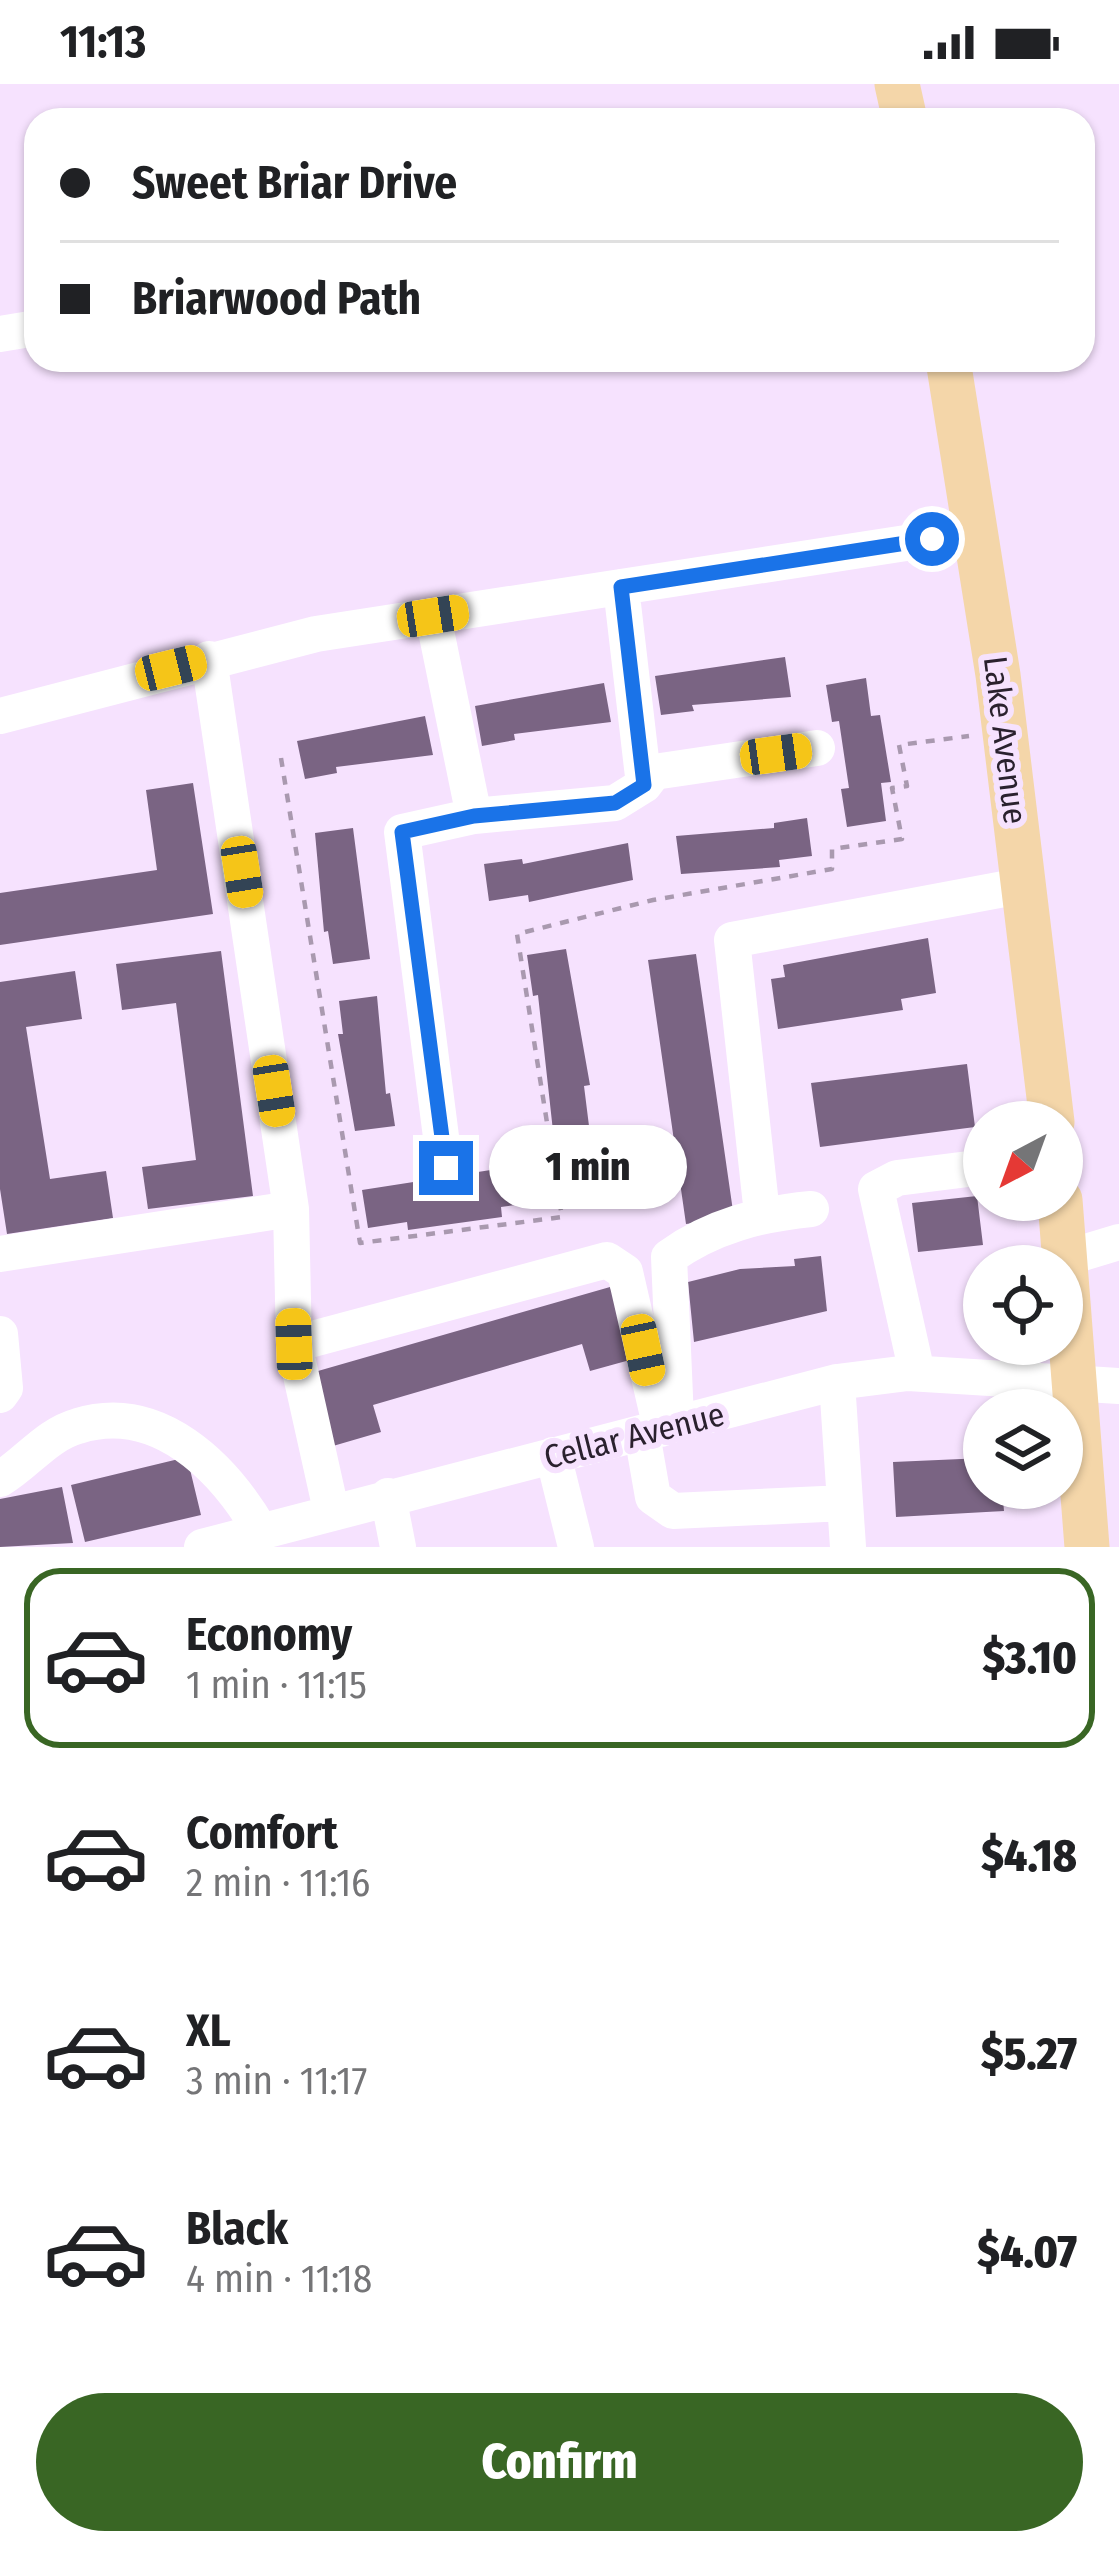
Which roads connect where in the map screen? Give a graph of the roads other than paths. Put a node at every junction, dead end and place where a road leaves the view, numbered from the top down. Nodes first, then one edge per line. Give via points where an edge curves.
1 (950, 372) edge
2 (977, 532) junction
3 (621, 587) junction
4 (433, 616) junction
5 (209, 659) junction
6 (0, 716) edge
7 (817, 748) dead end
8 (644, 785) junction
9 (474, 816) junction
10 (1025, 885) junction
11 (1050, 1101) edge
12 (446, 1168) dead end
13 (963, 1170) edge
14 (291, 1208) junction
15 (811, 1209) dead end
16 (762, 1214) junction
17 (1119, 1242) edge
18 (1083, 1253) edge
19 (0, 1254) edge
20 (1083, 1327) edge
21 (0, 1334) edge
22 (294, 1344) junction
23 (917, 1373) junction
24 (837, 1382) junction
25 (1097, 1384) edge
26 (0, 1395) edge
27 (660, 1429) junction
28 (554, 1455) junction
29 (0, 1479) edge
30 (388, 1496) junction
31 (845, 1503) junction
32 (331, 1510) junction
33 (260, 1530) junction
34 (202, 1547) edge
35 (398, 1547) edge
36 (576, 1547) edge
37 (848, 1547) edge
38 (1087, 1547) edge

1 - 2 main road, Lake Avenue
2 - 3 street
2 - 10 main road, Lake Avenue
3 - 4 street
3 - 8 street
4 - 5 street
4 - 9 street
5 - 6 street
5 - 14 street
7 - 8 street via 654,772
8 - 9 street via 615,803
9 - 12 street via 402,832
10 - 11 main road, Lake Avenue
10 - 16 street via 732,940
13 - 23 street via 897,1178 876,1189
14 - 19 street
14 - 22 street
15 - 16 street
16 - 27 street via 669,1257
17 - 18 street
20 - 25 main road
21 - 26 street
22 - 27 street via 607,1260 625,1272
22 - 32 street
23 - 24 street, Cellar Avenue
23 - 25 street, Cellar Avenue
24 - 27 street, Cellar Avenue
24 - 31 street
25 - 38 main road
27 - 28 street, Cellar Avenue
27 - 31 street via 653,1497 673,1511
28 - 30 street, Cellar Avenue
28 - 36 street
29 - 33 street via 75,1426 154,1426 212,1469
30 - 32 street, Cellar Avenue
30 - 35 street
31 - 37 street
32 - 33 street, Cellar Avenue
33 - 34 street, Cellar Avenue

